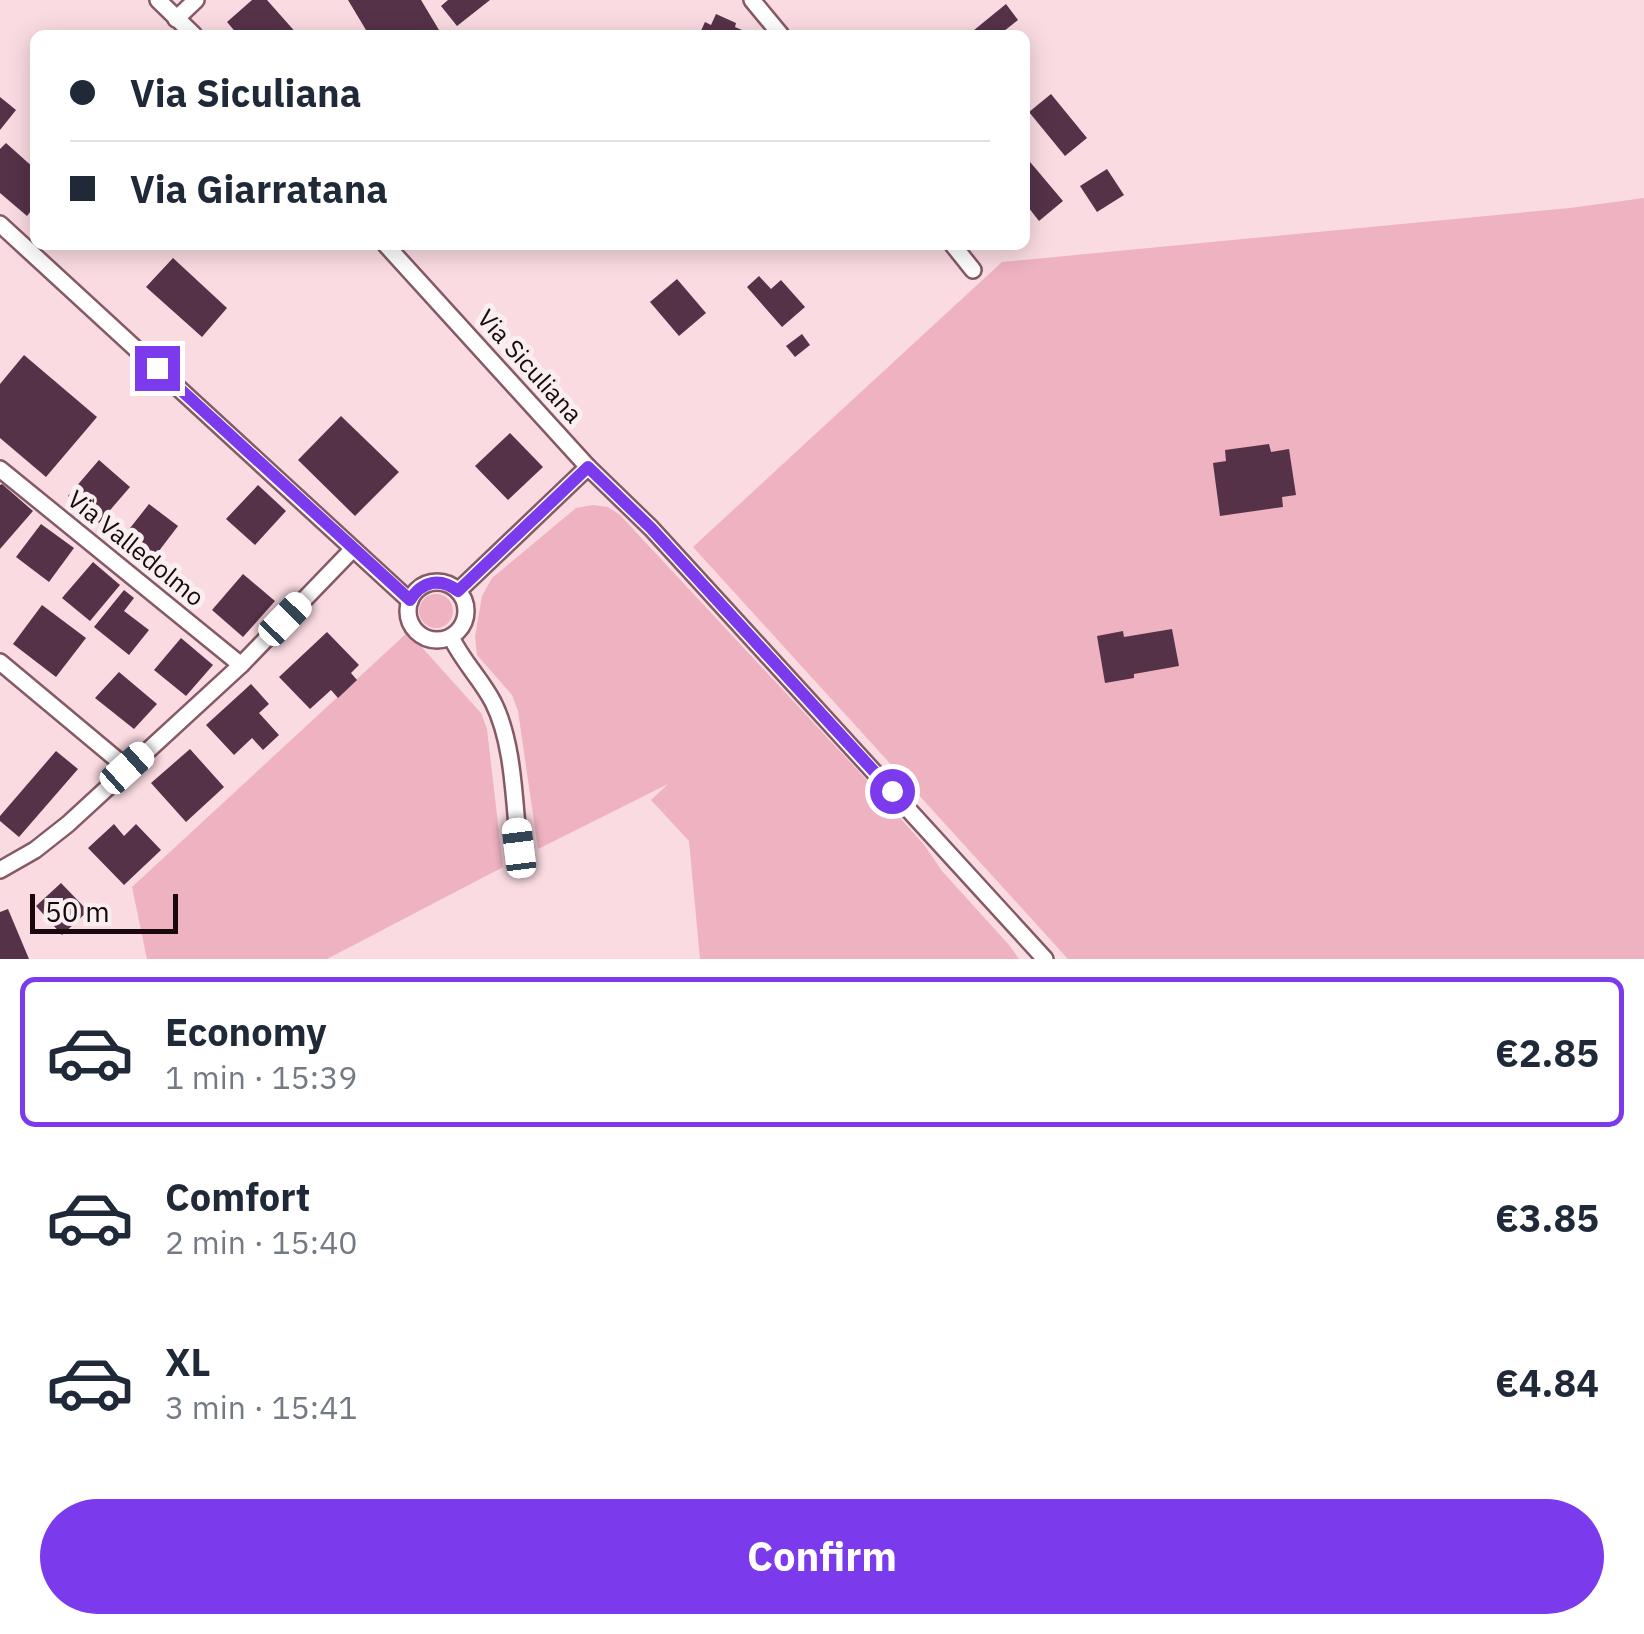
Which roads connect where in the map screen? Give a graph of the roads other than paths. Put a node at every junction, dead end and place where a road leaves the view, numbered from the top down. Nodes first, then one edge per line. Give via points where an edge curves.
1 (158, 0) edge
2 (196, 0) edge
3 (752, 0) edge
4 (176, 19) junction
5 (188, 30) edge
6 (776, 30) edge
7 (0, 224) edge
8 (391, 250) edge
9 (957, 250) edge
10 (974, 270) dead end
11 (588, 467) junction
12 (0, 469) edge
13 (352, 550) junction
14 (458, 591) junction
15 (410, 600) junction
16 (451, 637) junction
17 (0, 662) edge
18 (240, 666) junction
19 (127, 768) junction
20 (519, 848) dead end
21 (4, 863) edge
22 (1045, 959) edge

1 - 4 street
2 - 4 street
3 - 6 street
4 - 5 street
7 - 13 street
8 - 11 street, Via Siculiana
9 - 10 street
11 - 14 street
11 - 22 street, Via Siculiana
12 - 18 street, Via Valledolmo
13 - 15 street
13 - 18 street
14 - 15 street via 432,582
14 - 16 street via 466,614
15 - 16 street via 415,631 430,639
16 - 20 street via 502,727
17 - 19 street
18 - 19 street
19 - 21 street via 58,833

